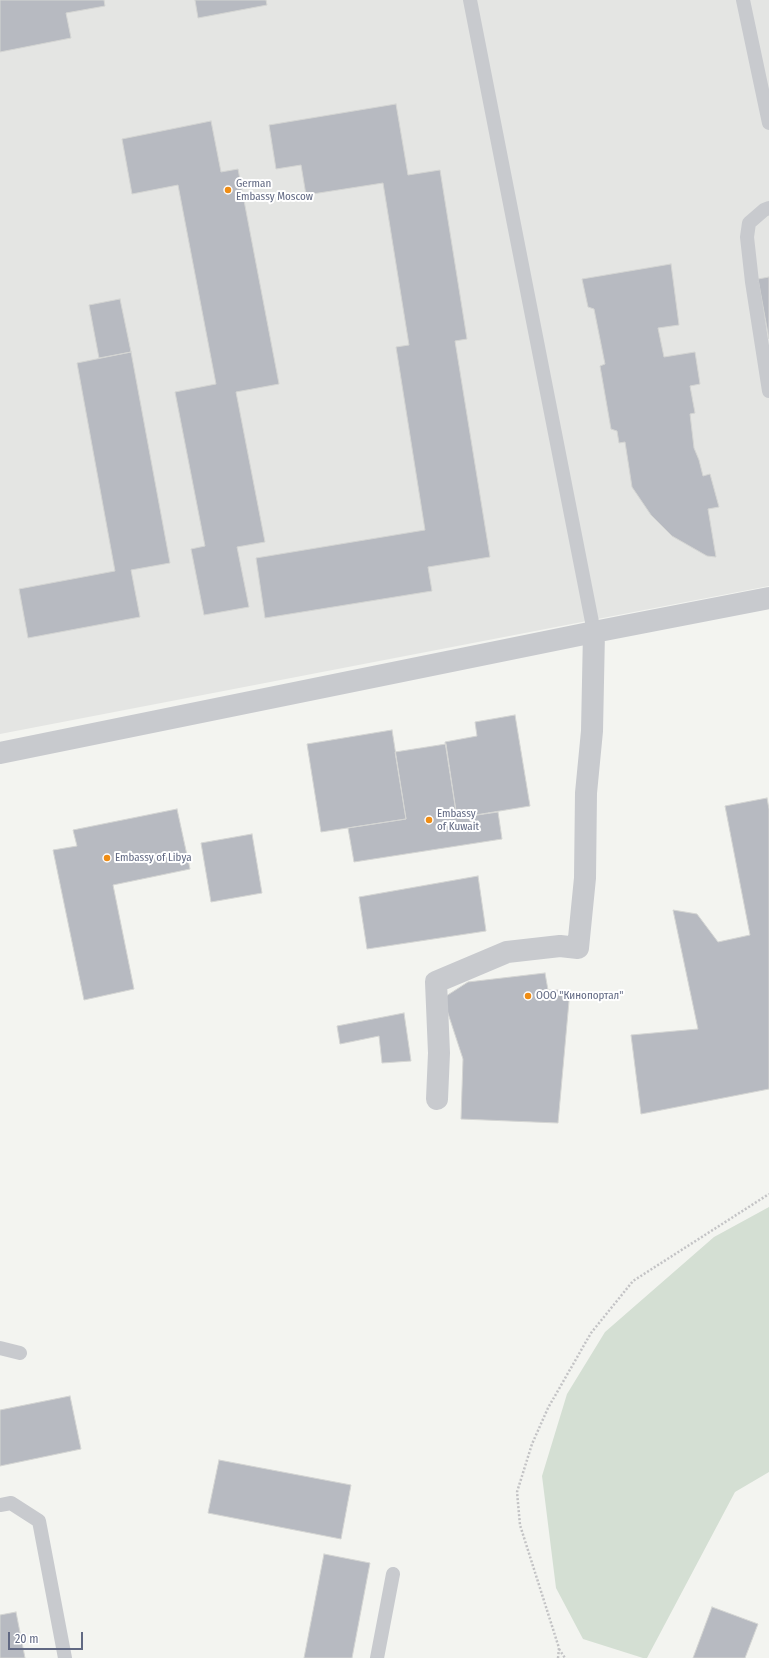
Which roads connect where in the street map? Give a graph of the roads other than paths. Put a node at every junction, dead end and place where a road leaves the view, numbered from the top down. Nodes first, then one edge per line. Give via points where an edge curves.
1 (470, 0) edge
2 (743, 0) edge
3 (769, 123) edge
4 (769, 208) edge
5 (769, 391) edge
6 (769, 598) edge
7 (594, 632) junction
8 (0, 753) edge
9 (437, 1099) dead end
10 (0, 1348) edge
11 (20, 1353) dead end
12 (0, 1505) edge
13 (393, 1574) dead end
14 (65, 1658) edge
15 (377, 1658) edge

1 - 7 lane
2 - 3 lane
4 - 5 lane via 749,223 747,236
6 - 7 street
7 - 8 street
7 - 9 street via 592,732 586,793 585,878 578,948 560,946 507,952 436,982 440,1053
10 - 11 lane
12 - 14 lane via 11,1503 39,1522
13 - 15 lane

